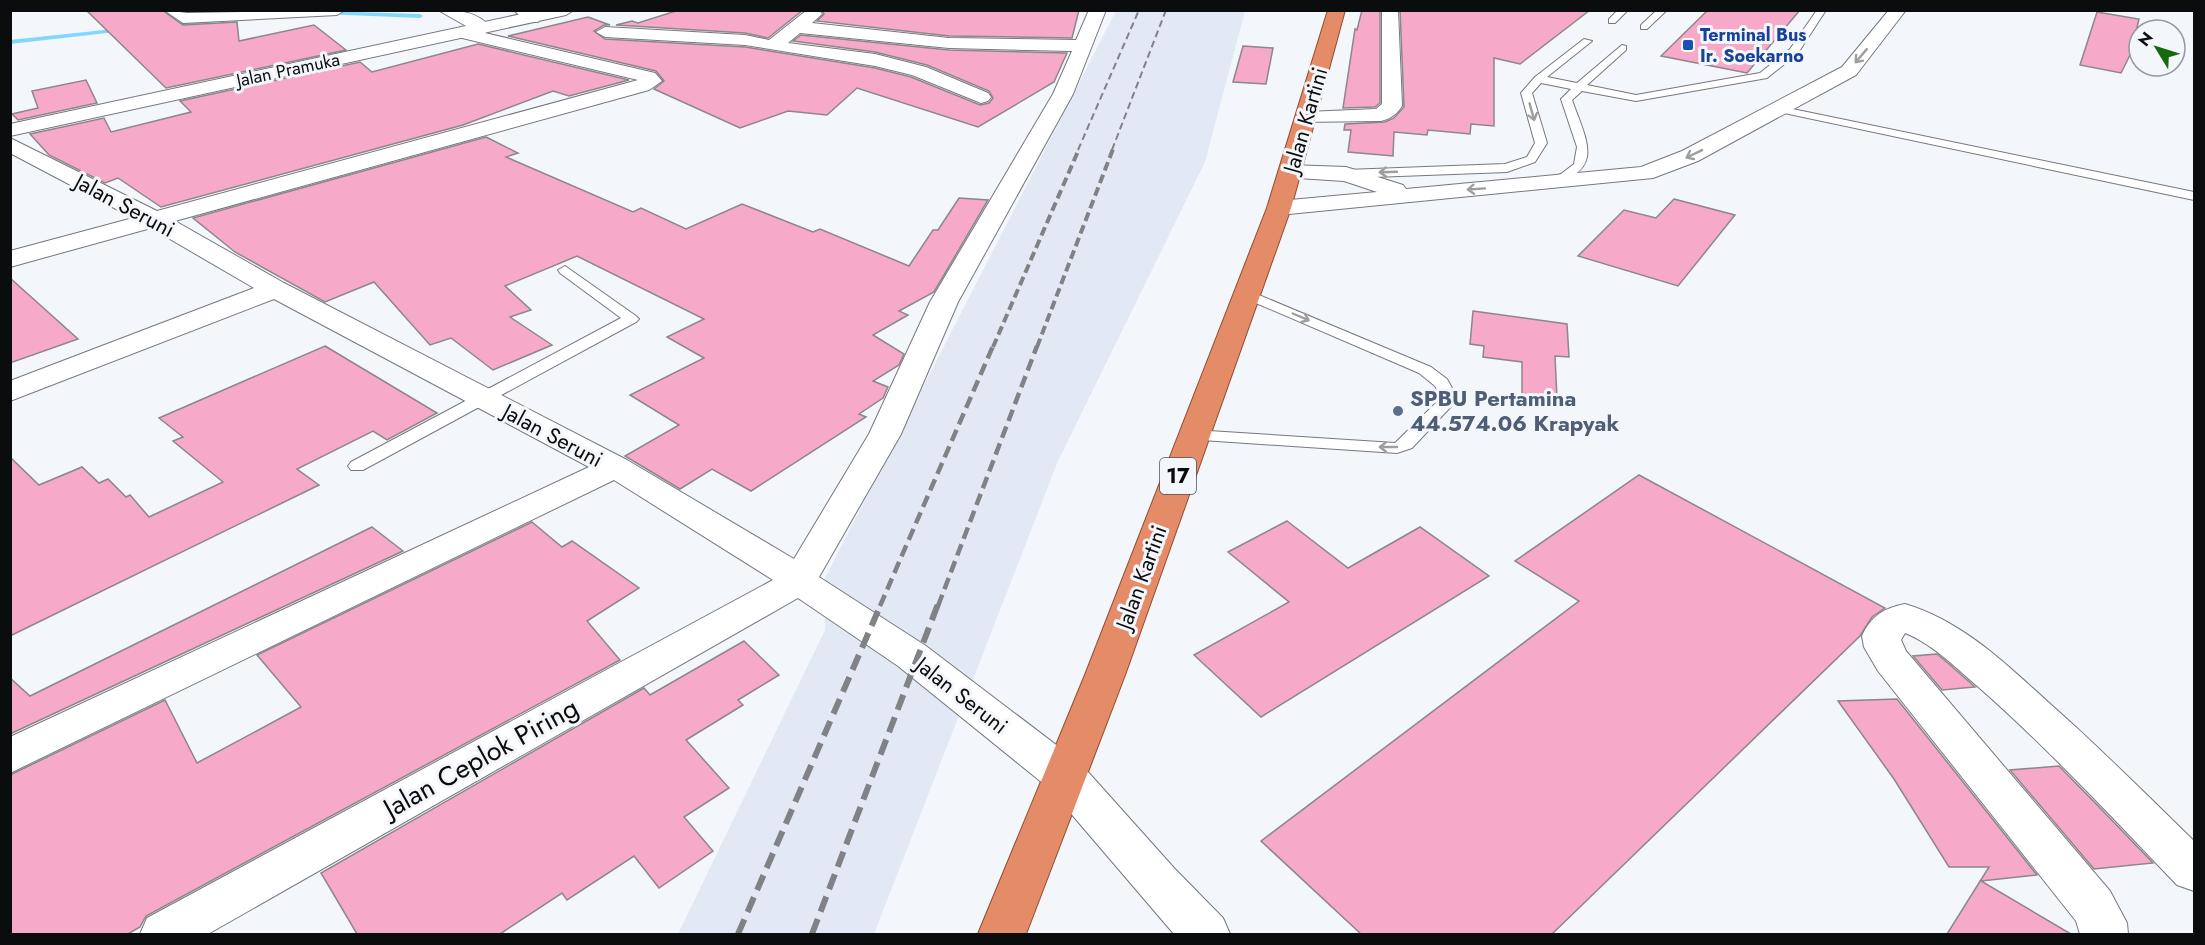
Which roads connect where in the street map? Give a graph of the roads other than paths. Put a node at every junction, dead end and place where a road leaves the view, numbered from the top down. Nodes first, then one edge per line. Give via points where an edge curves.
1 (172, 10) edge
2 (337, 10) edge
3 (446, 10) edge
4 (566, 10) edge
5 (816, 10) edge
6 (1098, 10) edge
7 (1337, 10) edge
8 (1390, 10) edge
9 (1624, 10) edge
10 (1663, 10) edge
11 (1822, 10) edge
12 (1899, 10) edge
13 (527, 14) edge
14 (1612, 21) dead end
15 (797, 27) junction
16 (1644, 27) dead end
17 (473, 31) junction
18 (605, 33) dead end
19 (1587, 41) dead end
20 (772, 46) junction
21 (1082, 46) junction
22 (1622, 48) dead end
23 (1539, 79) junction
24 (1578, 87) junction
25 (981, 97) dead end
26 (1778, 109) junction
27 (1306, 118) junction
28 (10, 130) edge
29 (10, 144) edge
30 (1290, 172) junction
31 (1347, 174) junction
32 (1534, 185) junction
33 (1406, 194) junction
34 (2194, 196) edge
35 (1279, 208) junction
36 (155, 220) junction
37 (10, 259) edge
38 (565, 270) dead end
39 (276, 289) junction
40 (1247, 294) junction
41 (10, 392) edge
42 (485, 399) junction
43 (1193, 435) junction
44 (357, 466) dead end
45 (615, 467) junction
46 (798, 582) junction
47 (10, 756) edge
48 (1065, 776) junction
49 (2194, 871) edge
50 (164, 934) edge
51 (1002, 934) edge
52 (1206, 934) edge
53 (2104, 934) edge

1 - 2 street via 183,18
3 - 17 street via 459,14
4 - 13 street, Jalan Pramuka
5 - 15 street
6 - 21 street
7 - 27 highway, Jalan Kartini / 17
8 - 27 street via 1392,106 1381,115
9 - 14 lane
10 - 16 lane
11 - 24 lane via 1794,51 1763,76 1636,98
12 -> 26 street via 1848,71
13 - 17 street, Jalan Pramuka
15 - 20 street
15 - 21 street via 949,43
17 - 28 street, Jalan Pramuka
17 - 36 street via 652,81
18 - 20 street via 745,40
19 - 23 lane
20 - 25 street via 919,71
21 - 46 street via 1063,94 944,302 885,434
22 - 24 lane
23 - 24 lane
23 -> 31 lane via 1526,93 1541,143 1531,159 1507,168
24 - 32 lane via 1566,99 1583,147 1580,165 1565,177
26 -> 32 street via 1690,156 1645,173
26 - 34 lane
27 - 30 highway, Jalan Kartini / 17
29 - 36 street, Jalan Seruni
30 - 31 street
30 - 35 highway, Jalan Kartini / 17
31 - 33 street
32 -> 33 street
33 - 35 street
35 - 40 highway, Jalan Kartini / 17
36 - 37 street
36 - 39 street, Jalan Seruni
38 - 42 lane via 631,319
39 - 41 street
39 - 42 street, Jalan Seruni
40 - 43 highway, Jalan Kartini / 17
40 -> 43 lane via 1425,370 1448,391 1450,399 1406,444 1397,448
42 - 44 lane
42 - 45 street, Jalan Seruni
43 - 48 highway, Jalan Kartini / 17
45 - 46 street, Jalan Seruni via 775,563
45 - 47 street
46 - 48 street, Jalan Seruni via 903,649
46 - 50 street, Jalan Ceplok Piring
48 - 51 highway, Jalan Kartini / 17
48 - 52 street, Jalan Seruni
49 - 53 street via 2020,699 1928,627 1906,618 1897,620 1882,634 1881,642 1892,662 2092,906 2103,923

